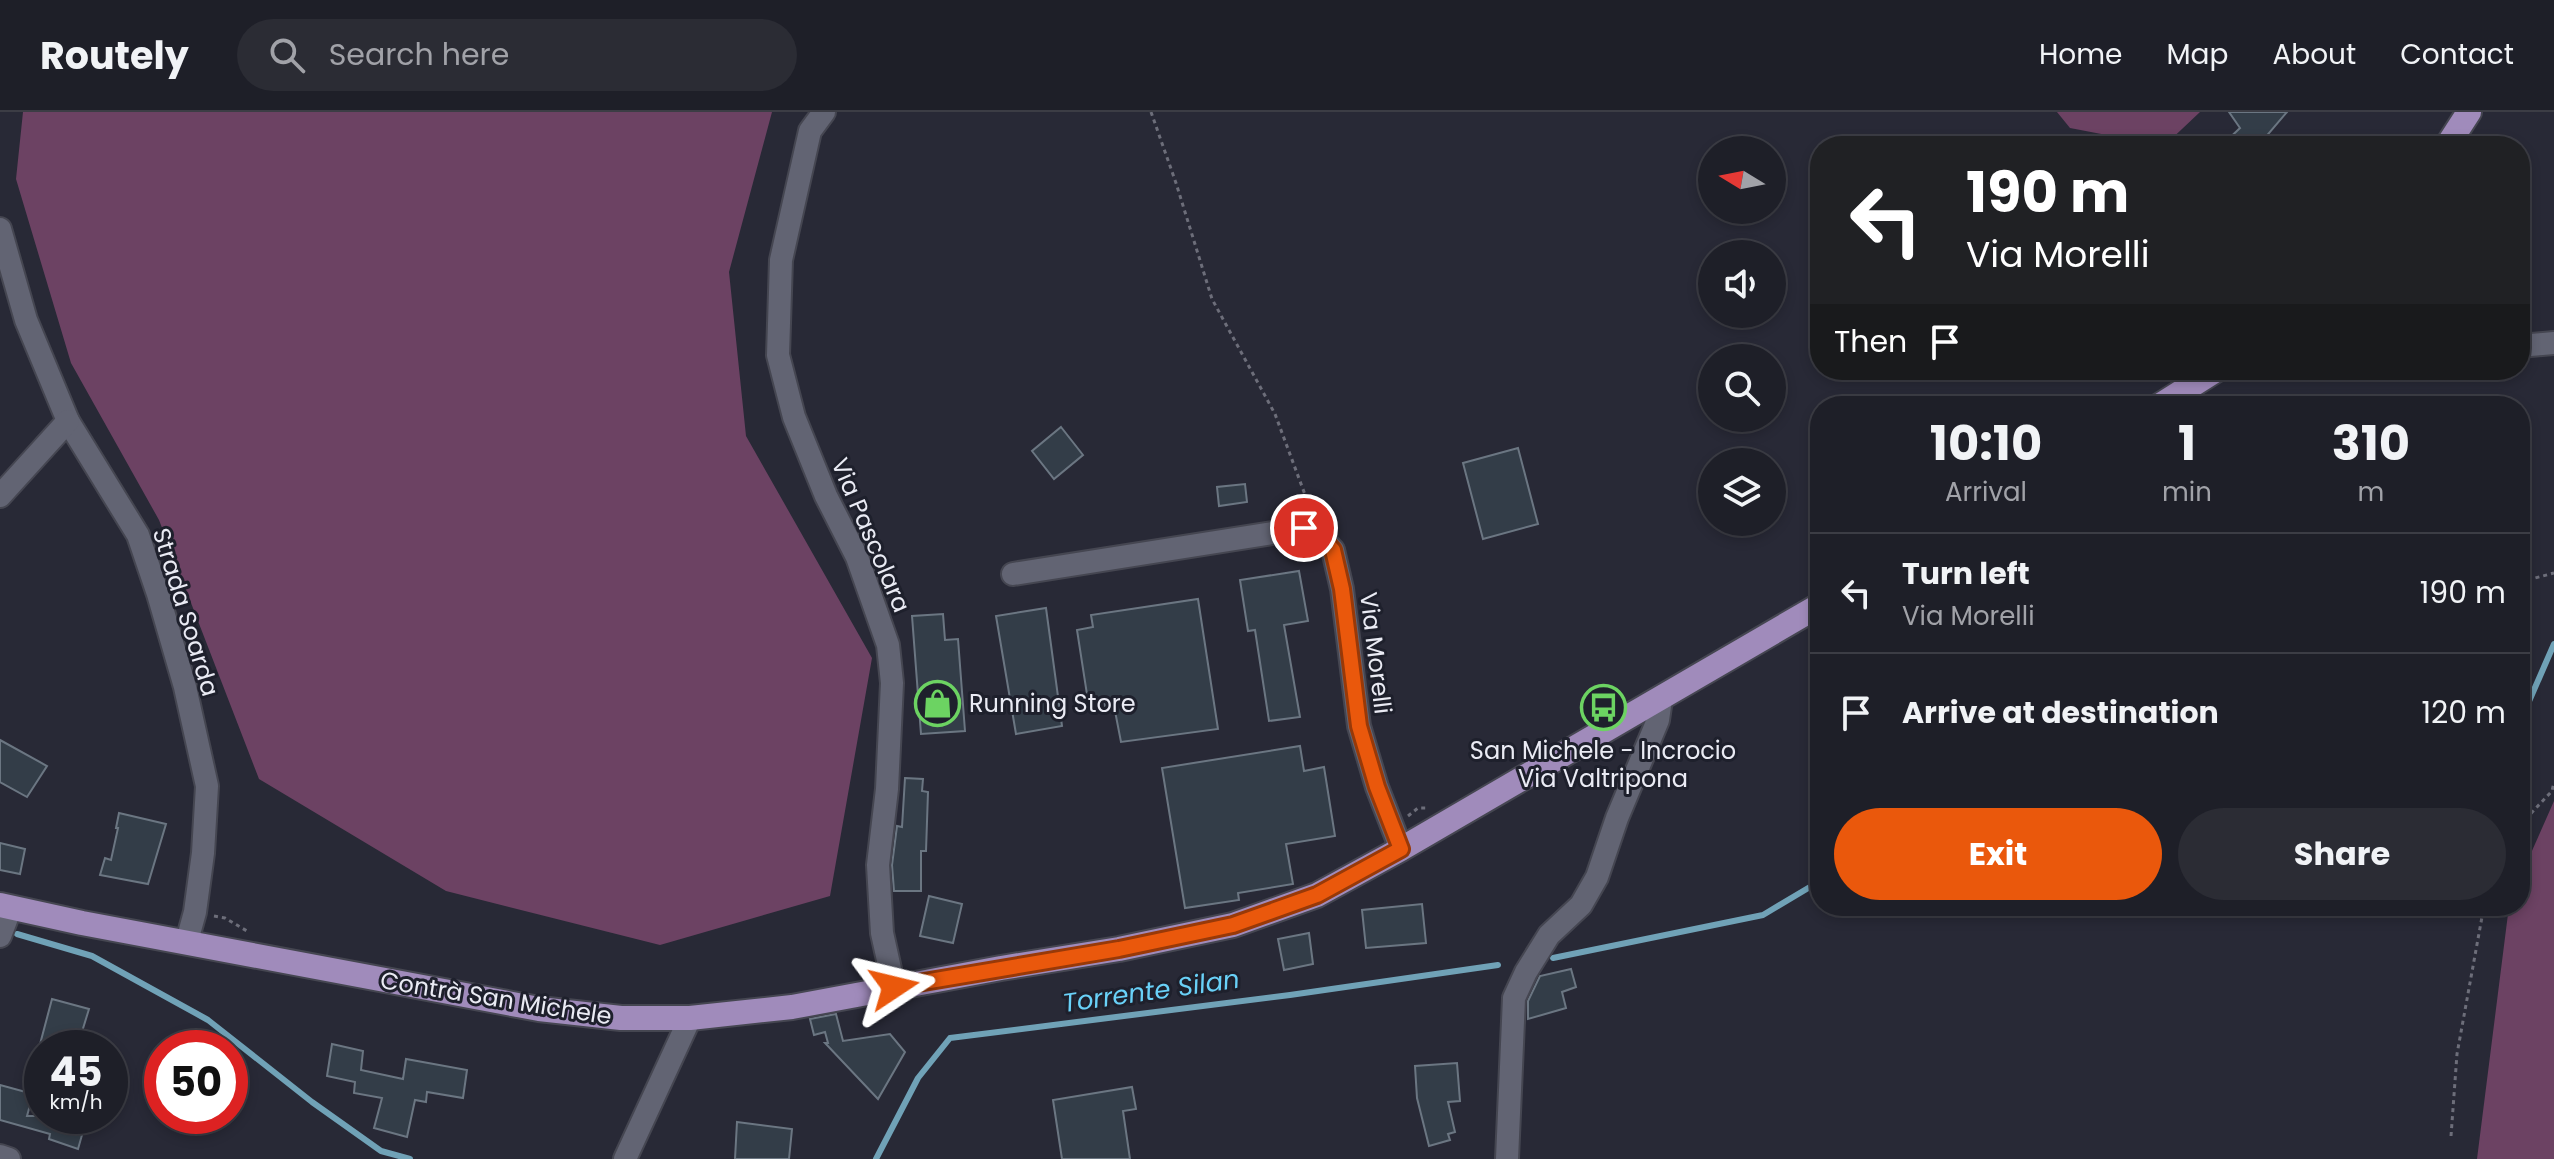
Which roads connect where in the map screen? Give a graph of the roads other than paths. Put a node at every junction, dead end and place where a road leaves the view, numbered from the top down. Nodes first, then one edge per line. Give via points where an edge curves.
1 (824, 112) edge
2 (2469, 112) edge
3 (2453, 136) edge
4 (0, 229) edge
5 (2554, 343) edge
6 (2530, 345) edge
7 (2200, 380) edge
8 (2175, 396) edge
9 (68, 421) junction
10 (0, 496) edge
11 (1013, 574) dead end
12 (1810, 611) edge
13 (1661, 699) junction
14 (1401, 849) junction
15 (5, 906) edge
16 (0, 936) edge
17 (187, 941) junction
18 (894, 987) junction
19 (690, 1018) junction
20 (0, 1156) edge
21 (9, 1159) edge
22 (625, 1159) edge
23 (1507, 1159) edge

1 - 18 street, Via Pascolara via 810,131 781,260 778,355 794,417 857,557 888,645 892,683 878,865 882,933
2 - 3 main road
4 - 9 street, Strada Soarda via 26,320
5 - 6 street
7 - 8 main road
9 - 10 street
9 - 17 street, Strada Soarda via 138,535 185,687 207,786 203,853
11 - 14 street, Via Morelli via 1304,528 1320,536 1333,550 1342,589 1359,726
12 - 13 main road, Contrà San Michele
13 - 14 main road, Contrà San Michele
13 - 23 street via 1658,720 1597,877 1581,905 1549,935 1514,998
14 - 18 main road, Contrà San Michele via 1317,895 1233,925
15 - 16 street
15 - 17 main road, Contrà San Michele
17 - 19 main road, Contrà San Michele via 539,1009 621,1018
18 - 19 main road, Contrà San Michele via 792,1007
19 - 22 street
20 - 21 street

